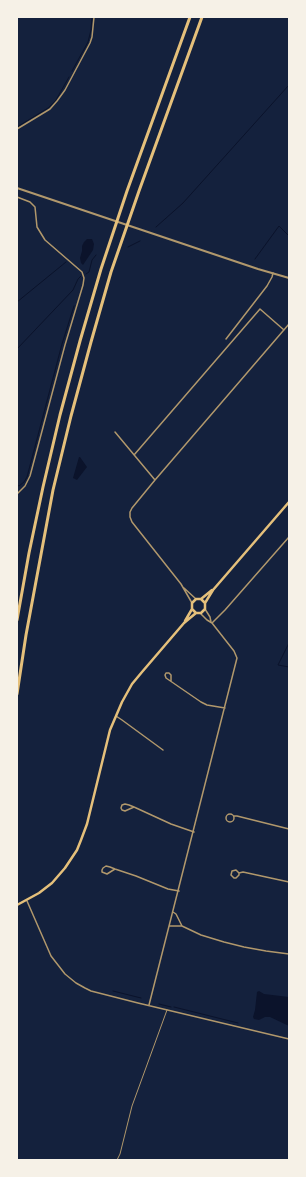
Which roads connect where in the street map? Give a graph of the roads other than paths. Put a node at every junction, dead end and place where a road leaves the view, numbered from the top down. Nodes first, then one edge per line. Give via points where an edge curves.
1 (94, 17) edge
2 (190, 17) edge
3 (202, 17) edge
4 (17, 130) edge
5 (17, 188) edge
6 (17, 197) edge
7 (273, 273) junction
8 (289, 278) edge
9 (289, 324) edge
10 (284, 330) junction
11 (226, 339) dead end
12 (115, 432) dead end
13 (134, 455) junction
14 (155, 480) junction
15 (17, 494) edge
16 (289, 502) edge
17 (289, 537) edge
18 (183, 587) junction
19 (213, 590) junction
20 (196, 599) junction
21 (201, 599) junction
22 (192, 603) junction
23 (205, 603) junction
24 (192, 609) junction
25 (205, 609) junction
26 (196, 613) junction
27 (200, 613) junction
28 (17, 620) edge
29 (212, 622) junction
30 (184, 623) junction
31 (171, 681) dead end
32 (17, 694) edge
33 (225, 708) junction
34 (116, 716) junction
35 (163, 750) dead end
36 (134, 807) junction
37 (234, 816) junction
38 (289, 829) edge
39 (194, 832) junction
40 (115, 868) junction
41 (239, 873) dead end
42 (289, 882) edge
43 (179, 891) junction
44 (27, 901) junction
45 (17, 905) edge
46 (173, 912) junction
47 (170, 926) junction
48 (182, 926) junction
49 (289, 954) edge
50 (149, 1005) junction
51 (168, 1010) junction
52 (289, 1039) edge
53 (117, 1160) edge

1 - 4 street via 90,44 61,96 50,109
2 - 28 highway via 125,198 80,341 44,480
3 - 32 highway via 111,272 90,342 53,490
5 - 7 street
6 - 15 street via 35,207 37,227 45,240 82,272 84,278 30,476
7 - 8 street
7 - 11 street via 267,286
9 - 10 street
10 - 13 street via 260,309
10 - 14 street
12 - 13 street
13 - 14 street
14 - 18 street via 132,508 130,517
16 - 19 main road
17 - 29 street
18 - 20 street
18 - 22 street
19 - 21 main road
19 - 23 main road
20 - 21 main road
20 - 22 main road
21 - 23 main road
22 - 24 main road
23 - 25 main road
24 - 26 main road
24 - 30 main road
25 - 27 main road
25 - 29 street
26 - 27 main road
26 - 30 main road
27 - 29 street
29 - 33 street via 237,658
30 - 34 main road via 132,684
31 - 33 street via 207,705
33 - 39 street
34 - 35 street
34 - 44 main road via 106,744 81,840 59,875
36 - 36 street via 124,804 121,808 125,811
36 - 39 street
37 - 37 street via 229,814 226,818 230,822 234,820
37 - 38 street
39 - 43 street
40 - 40 street via 106,866 102,872 107,874
40 - 43 street
41 - 42 street
43 - 46 street
44 - 45 main road
44 - 50 street via 51,956 70,979 91,991
46 - 47 street
46 - 48 street
47 - 48 street
47 - 50 street
48 - 49 street via 224,942
50 - 51 street
51 - 52 street
51 - 53 lane via 132,1106

